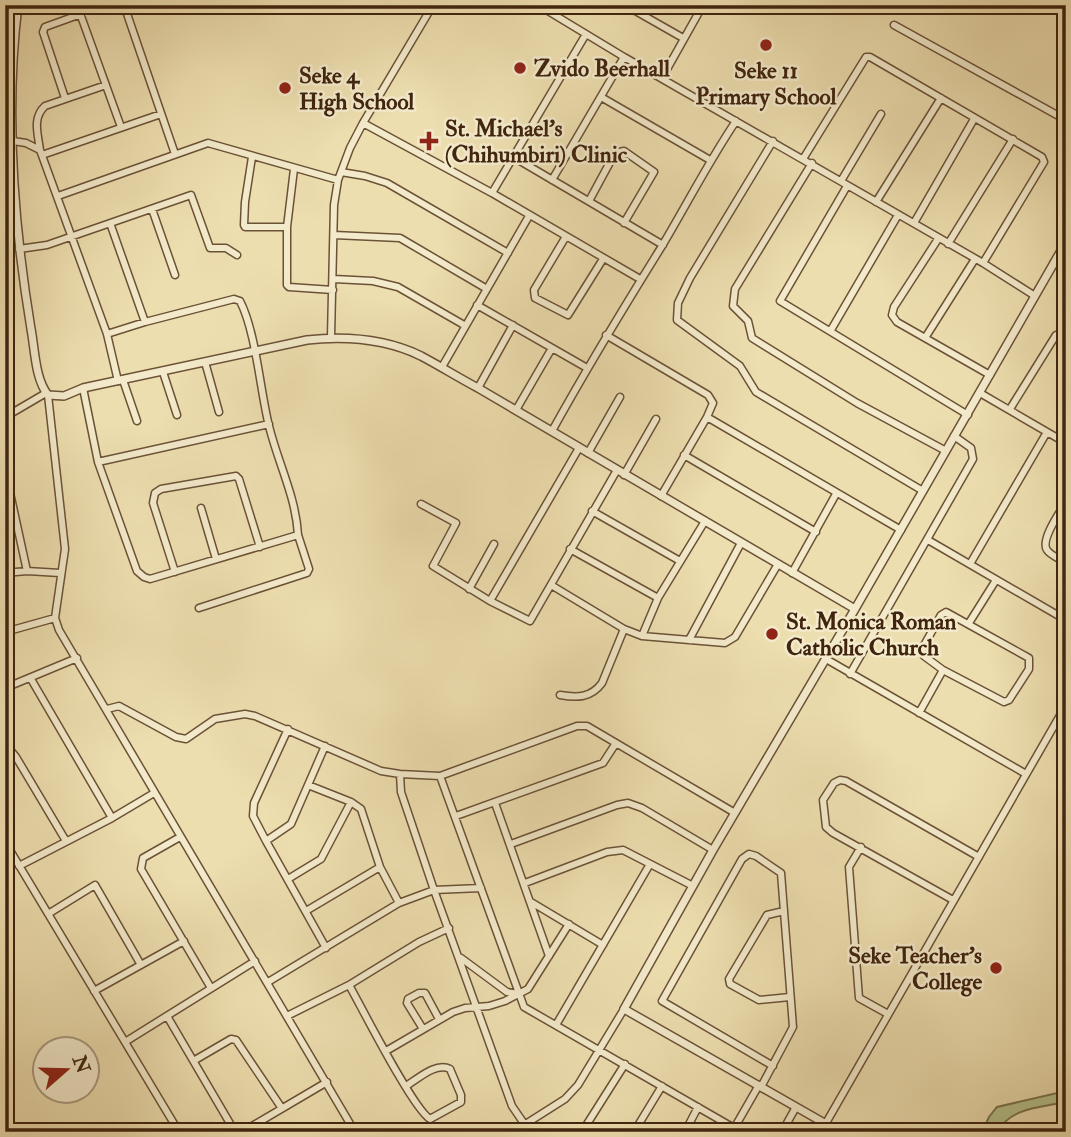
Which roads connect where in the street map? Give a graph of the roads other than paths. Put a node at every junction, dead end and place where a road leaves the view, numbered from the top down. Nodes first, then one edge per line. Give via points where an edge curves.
1 (18, 5) edge
2 (78, 5) edge
3 (124, 5) edge
4 (433, 5) edge
5 (538, 5) edge
6 (625, 5) edge
7 (703, 5) edge
8 (80, 14) junction
9 (894, 25) dead end
10 (586, 34) junction
11 (684, 38) junction
12 (624, 57) junction
13 (662, 78) junction
14 (106, 85) junction
15 (601, 97) junction
16 (65, 98) junction
17 (940, 98) junction
18 (161, 114) junction
19 (881, 114) dead end
20 (974, 119) junction
21 (1066, 120) edge
22 (736, 121) junction
23 (363, 123) junction
24 (121, 127) junction
25 (1013, 139) junction
26 (13, 141) junction
27 (773, 141) junction
28 (41, 153) junction
29 (175, 154) junction
30 (253, 157) junction
31 (515, 158) junction
32 (803, 159) junction
33 (710, 160) junction
34 (812, 163) junction
35 (294, 169) junction
36 (341, 172) junction
37 (338, 180) junction
38 (552, 180) junction
39 (844, 184) junction
40 (492, 193) junction
41 (58, 197) junction
42 (589, 201) junction
43 (876, 202) junction
44 (152, 209) junction
45 (898, 215) junction
46 (530, 216) junction
47 (110, 223) junction
48 (624, 223) junction
49 (914, 223) junction
50 (286, 227) junction
51 (334, 235) junction
52 (71, 236) junction
53 (565, 238) junction
54 (938, 239) junction
55 (1066, 242) edge
56 (663, 244) junction
57 (948, 244) junction
58 (19, 249) junction
59 (508, 253) junction
60 (237, 254) dead end
61 (603, 259) junction
62 (975, 259) junction
63 (1054, 262) junction
64 (983, 263) junction
65 (1066, 269) edge
66 (175, 275) dead end
67 (334, 279) junction
68 (640, 279) junction
69 (487, 289) junction
70 (333, 290) junction
71 (1035, 296) junction
72 (477, 305) junction
73 (145, 321) junction
74 (464, 325) junction
75 (513, 325) junction
76 (831, 330) junction
77 (1066, 332) edge
78 (107, 334) junction
79 (606, 335) junction
80 (331, 337) junction
81 (925, 338) junction
82 (552, 348) junction
83 (254, 351) junction
84 (205, 362) junction
85 (442, 367) junction
86 (587, 368) junction
87 (163, 372) junction
88 (990, 375) junction
89 (121, 380) junction
90 (83, 388) junction
91 (478, 388) junction
92 (980, 393) junction
93 (47, 394) junction
94 (620, 397) dead end
95 (1010, 410) junction
96 (516, 411) junction
97 (219, 412) dead end
98 (177, 415) dead end
99 (968, 415) junction
100 (5, 417) edge
101 (706, 417) junction
102 (656, 419) dead end
103 (137, 421) dead end
104 (269, 424) junction
105 (552, 432) junction
106 (1047, 432) junction
107 (954, 436) junction
108 (1066, 443) edge
109 (579, 448) junction
110 (946, 451) junction
111 (587, 453) junction
112 (684, 455) junction
113 (98, 462) junction
114 (5, 470) edge
115 (620, 472) junction
116 (923, 491) junction
117 (836, 494) junction
118 (661, 496) junction
119 (1066, 502) edge
120 (421, 504) dead end
121 (201, 508) dead end
122 (592, 511) junction
123 (14, 517) junction
124 (5, 519) edge
125 (705, 521) junction
126 (901, 530) junction
127 (816, 532) junction
128 (298, 535) junction
129 (928, 540) junction
130 (741, 543) junction
131 (494, 544) dead end
132 (260, 547) junction
133 (570, 549) junction
134 (216, 559) junction
135 (680, 561) junction
136 (1066, 563) edge
137 (778, 564) junction
138 (970, 564) junction
139 (27, 571) junction
140 (175, 572) junction
141 (5, 573) edge
142 (60, 573) junction
143 (792, 573) junction
144 (996, 580) junction
145 (551, 585) junction
146 (469, 589) junction
147 (658, 598) junction
148 (490, 601) junction
149 (199, 608) dead end
150 (855, 609) junction
151 (55, 618) junction
152 (1066, 620) edge
153 (969, 623) junction
154 (624, 629) junction
155 (5, 632) edge
156 (642, 636) junction
157 (689, 640) junction
158 (77, 658) junction
159 (826, 659) junction
160 (943, 670) junction
161 (850, 674) junction
162 (31, 679) junction
163 (5, 688) edge
164 (560, 695) dead end
165 (1066, 705) edge
166 (107, 709) junction
167 (919, 713) junction
168 (288, 729) junction
169 (616, 743) junction
170 (325, 746) junction
171 (5, 749) edge
172 (400, 774) junction
173 (1026, 774) junction
174 (440, 776) junction
175 (308, 785) junction
176 (154, 793) junction
177 (351, 802) junction
178 (495, 803) junction
179 (735, 813) junction
180 (456, 816) junction
181 (112, 818) junction
182 (180, 837) junction
183 (66, 841) junction
184 (266, 841) junction
185 (5, 842) edge
186 (511, 844) junction
187 (861, 847) junction
188 (713, 850) junction
189 (979, 857) junction
190 (650, 864) junction
191 (19, 866) junction
192 (380, 867) junction
193 (288, 879) junction
194 (525, 883) junction
195 (693, 886) junction
196 (481, 888) junction
197 (434, 890) junction
198 (953, 900) junction
199 (531, 902) junction
200 (399, 903) junction
201 (306, 911) junction
202 (784, 911) junction
203 (48, 914) junction
204 (569, 925) junction
205 (449, 928) junction
206 (184, 941) junction
207 (603, 945) junction
208 (326, 948) junction
209 (549, 956) junction
210 (459, 957) junction
211 (255, 961) junction
212 (141, 965) junction
213 (268, 982) junction
214 (349, 985) junction
215 (211, 988) junction
216 (94, 991) junction
217 (518, 993) junction
218 (790, 997) junction
219 (477, 1007) junction
220 (624, 1009) junction
221 (888, 1014) junction
222 (167, 1016) junction
223 (287, 1016) junction
224 (439, 1019) junction
225 (556, 1025) junction
226 (423, 1029) junction
227 (125, 1042) junction
228 (599, 1049) junction
229 (386, 1051) junction
230 (195, 1060) junction
231 (625, 1064) junction
232 (773, 1066) junction
233 (327, 1082) junction
234 (406, 1086) junction
235 (662, 1086) junction
236 (760, 1086) junction
237 (281, 1107) junction
238 (698, 1107) junction
239 (796, 1107) junction
240 (826, 1124) junction
241 (525, 1125) junction
242 (353, 1129) edge
243 (733, 1130) edge
244 (179, 1132) edge
245 (235, 1132) edge
246 (242, 1132) edge
247 (343, 1132) edge
248 (513, 1132) edge
249 (582, 1132) edge
250 (634, 1132) edge
251 (685, 1132) edge
252 (782, 1132) edge
253 (840, 1132) edge

1 - 26 street
2 - 8 street
3 - 18 street
4 - 23 street
5 - 10 street
6 - 11 street
7 - 11 street
8 - 14 street
8 - 16 street via 45,27 43,32
9 - 21 street
10 - 12 street
10 - 31 street
11 - 13 street
12 - 13 street
12 - 15 street
13 - 22 street
14 - 16 street
14 - 24 street
15 - 33 street
15 - 38 street
16 - 28 street via 38,113
17 - 20 street
17 - 32 street via 866,57
17 - 43 street
18 - 24 street
18 - 29 street
19 - 39 street
20 - 25 street
20 - 49 street
22 - 27 street
22 - 33 street
23 - 36 street
23 - 40 street
24 - 28 street
25 - 57 street
25 - 64 street via 1044,162
26 - 28 street
26 - 58 street
27 - 32 street
27 - 116 street via 690,278 678,303 677,320 740,366 756,392
28 - 41 street
29 - 30 street via 208,143
29 - 41 street
30 - 35 street
30 - 50 street via 244,225
31 - 38 street
31 - 40 street
32 - 34 street
33 - 56 street
34 - 39 street
34 - 110 street via 735,289 733,306 748,321 752,338
35 - 37 street
35 - 50 street
36 - 37 street
36 - 59 street via 387,183
37 - 51 street
38 - 42 street
39 - 43 street
39 - 76 street via 780,301
40 - 46 street
41 - 52 street
42 - 48 street
42 - 48 street via 615,153 624,151 654,172
43 - 45 street
44 - 47 street
44 - 60 street via 191,195 210,248
44 - 66 street
45 - 49 street
45 - 76 street
46 - 53 street
46 - 59 street
47 - 52 street
47 - 73 street
48 - 56 street
49 - 54 street
50 - 70 street via 288,286
51 - 67 street
51 - 69 street via 400,238
52 - 58 street
52 - 78 street
53 - 61 street
53 - 61 street via 534,290 535,298 545,304 568,315
54 - 57 street
54 - 81 street via 892,311 897,322
55 - 63 street
56 - 68 street
57 - 62 street
58 - 93 street via 37,366
59 - 69 street
61 - 68 street
62 - 64 street
62 - 81 street
63 - 65 street
63 - 71 street
64 - 71 street
67 - 70 street
67 - 74 street via 398,287
68 - 79 street
69 - 72 street
70 - 80 street
71 - 88 street
72 - 74 street
72 - 75 street
73 - 78 street
73 - 83 street via 238,300
74 - 85 street
75 - 82 street
75 - 91 street
76 - 99 street
77 - 95 street via 1056,335
78 - 89 street
79 - 86 street
79 - 101 street via 708,395 713,403
80 - 83 street
80 - 85 street via 400,348
81 - 88 street
82 - 86 street
82 - 96 street
83 - 84 street
83 - 104 street
84 - 87 street
84 - 97 street
85 - 91 street
86 - 105 street
87 - 89 street
87 - 98 street
88 - 92 street
89 - 90 street
89 - 103 street
90 - 93 street via 64,396
90 - 113 street
91 - 96 street
92 - 95 street
92 - 99 street
93 - 100 street
93 - 142 street via 65,549
94 - 111 street
95 - 106 street
96 - 105 street
99 - 107 street
101 - 112 street
101 - 117 street
102 - 115 street
104 - 113 street
104 - 128 street via 297,515
105 - 109 street
106 - 108 street
106 - 138 street
107 - 110 street
107 - 129 street via 971,448 973,459
109 - 111 street
109 - 148 street
110 - 116 street
111 - 115 street
112 - 118 street
112 - 127 street
113 - 140 street via 137,570 150,579
114 - 123 street
115 - 118 street
115 - 122 street
116 - 126 street
117 - 126 street
117 - 127 street
118 - 125 street
119 - 136 street via 1044,544
120 - 146 street via 456,523 433,566
121 - 134 street
122 - 133 street
122 - 135 street
123 - 124 street
123 - 139 street
125 - 130 street
125 - 135 street
126 - 150 street
127 - 143 street
128 - 132 street
128 - 149 street via 307,573
129 - 138 street
129 - 161 street
130 - 137 street
130 - 157 street
131 - 146 street
132 - 134 street
132 - 140 street via 237,477 161,489 153,503
133 - 145 street
133 - 147 street
134 - 140 street
135 - 147 street
137 - 143 street
137 - 157 street via 732,641
138 - 144 street
139 - 141 street
139 - 142 street
142 - 151 street
143 - 150 street
144 - 152 street
144 - 153 street
145 - 148 street via 530,621
145 - 154 street
146 - 148 street
147 - 156 street
150 - 159 street
151 - 155 street
151 - 158 street
153 - 160 street via 950,612 941,615 922,652
153 - 160 street via 1027,657 1029,669 1012,698 1004,702
154 - 156 street
154 - 164 street via 597,690 582,696
156 - 157 street
158 - 162 street
158 - 166 street
159 - 161 street
159 - 179 street
160 - 167 street
161 - 167 street
162 - 163 street
162 - 181 street
165 - 173 street
166 - 168 street via 119,706 186,739 205,723 233,715 255,716
166 - 176 street
167 - 173 street
168 - 170 street
168 - 184 street via 254,803 253,816
169 - 174 street via 587,726 577,726
169 - 178 street via 603,763
169 - 179 street
170 - 172 street via 381,771
170 - 175 street
171 - 183 street via 16,757
172 - 174 street
172 - 197 street via 401,792
173 - 189 street
174 - 180 street
175 - 177 street
175 - 184 street via 291,824
176 - 181 street
176 - 182 street
177 - 192 street via 361,810
177 - 193 street via 321,859
178 - 180 street
178 - 186 street
179 - 188 street
180 - 196 street
181 - 183 street
182 - 206 street via 143,858 141,869
182 - 211 street
183 - 191 street
184 - 193 street
185 - 191 street
186 - 188 street via 628,803
186 - 194 street
187 - 189 street via 826,827 823,800 840,779
187 - 198 street
187 - 221 street via 849,867 859,998
188 - 195 street
189 - 198 street
190 - 194 street via 623,850 607,852
190 - 195 street
190 - 207 street
191 - 203 street
192 - 200 street
192 - 201 street
193 - 201 street
194 - 199 street
195 - 220 street
196 - 197 street
196 - 217 street
197 - 200 street
197 - 205 street
198 - 221 street
199 - 204 street
199 - 209 street
200 - 208 street
201 - 208 street
202 - 218 street
202 - 218 street via 767,915 729,979 730,984 759,1000
202 - 232 street via 780,873 749,854 662,1001
203 - 212 street via 95,885
203 - 216 street
204 - 207 street
204 - 209 street
205 - 210 street
205 - 214 street
206 - 212 street
206 - 215 street
207 - 225 street
208 - 213 street
209 - 217 street via 528,989
210 - 217 street via 507,992
210 - 219 street
211 - 213 street
211 - 215 street
212 - 216 street
213 - 223 street
214 - 223 street
214 - 229 street
215 - 222 street
216 - 227 street
217 - 219 street via 505,1002
217 - 225 street via 524,1007
218 - 232 street via 793,1027
219 - 224 street
219 - 241 street via 512,1106
220 - 228 street
220 - 236 street
221 - 240 street
222 - 227 street
222 - 230 street
223 - 233 street
224 - 226 street
224 - 226 street via 425,993 419,992 407,1003
225 - 228 street
226 - 229 street
227 - 244 street
228 - 231 street
228 - 241 street via 565,1099
229 - 234 street
230 - 237 street via 236,1040
230 - 245 street
231 - 235 street
231 - 249 street
232 - 236 street
233 - 237 street
233 - 242 street
234 - 234 street via 444,1066 450,1069 461,1102 430,1119
235 - 238 street
235 - 250 street
236 - 239 street
236 - 243 street
237 - 246 street
238 - 243 street
238 - 251 street
239 - 240 street
239 - 252 street
240 - 253 street
241 - 248 street
242 - 247 street

